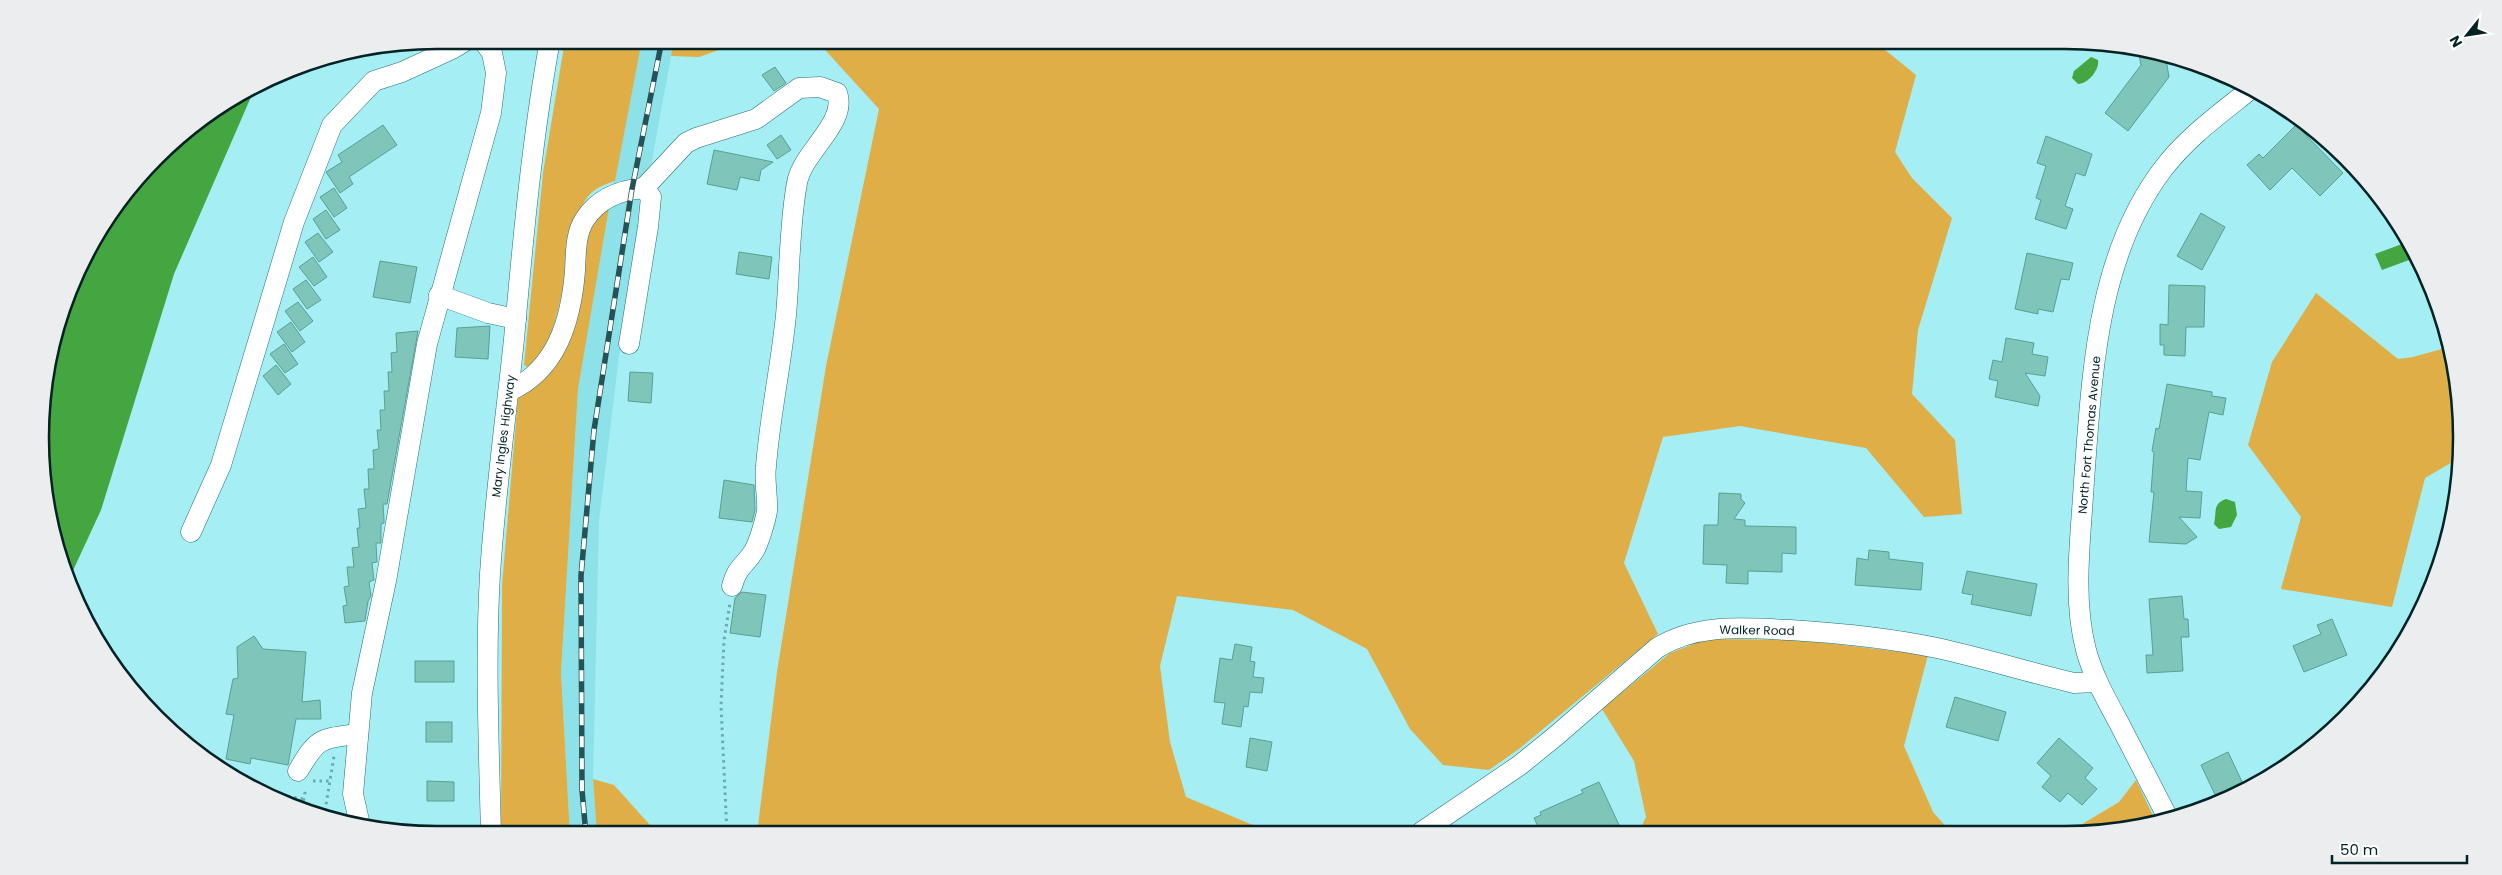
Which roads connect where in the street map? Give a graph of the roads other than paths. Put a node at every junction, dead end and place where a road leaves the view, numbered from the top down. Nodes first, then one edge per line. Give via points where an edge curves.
1 (452, 49) edge
2 (489, 49) edge
3 (549, 49) edge
4 (2245, 94) edge
5 (644, 188) junction
6 (439, 295) junction
7 (516, 319) junction
8 (629, 344) dead end
9 (509, 391) junction
10 (191, 532) dead end
11 (732, 586) road end
12 (2097, 682) junction
13 (358, 734) junction
14 (298, 771) dead end
15 (2165, 813) edge
16 (358, 818) edge
17 (491, 826) edge
18 (1431, 826) edge

1 - 10 street via 374,81 332,125 294,222 221,465
2 - 6 street via 496,73 491,113
3 - 7 street, Mary Ingles Highway via 527,200
4 - 12 street, North Fort Thomas Avenue via 2186,143 2157,178 2129,231 2105,300 2090,392 2079,589 2086,650
5 - 8 street via 650,197 648,227
5 - 9 street via 613,194 584,220 577,241 568,316 559,343 544,368 525,384
5 - 11 street via 686,144 696,138 756,119 800,88 820,87 837,93 839,113 801,166 797,183 786,317 764,484 766,511 754,551 736,571
6 - 7 street via 488,313
6 - 13 street via 362,693
7 - 9 street, Mary Ingles Highway
9 - 17 street, Mary Ingles Highway via 497,480 490,576
12 - 15 street, North Fort Thomas Avenue
12 - 18 street, Walker Road via 2074,683 1938,649 1886,640 1764,628 1721,628 1697,632 1669,640 1657,648 1542,747
13 - 14 street via 326,738 310,750
13 - 16 street via 352,794

